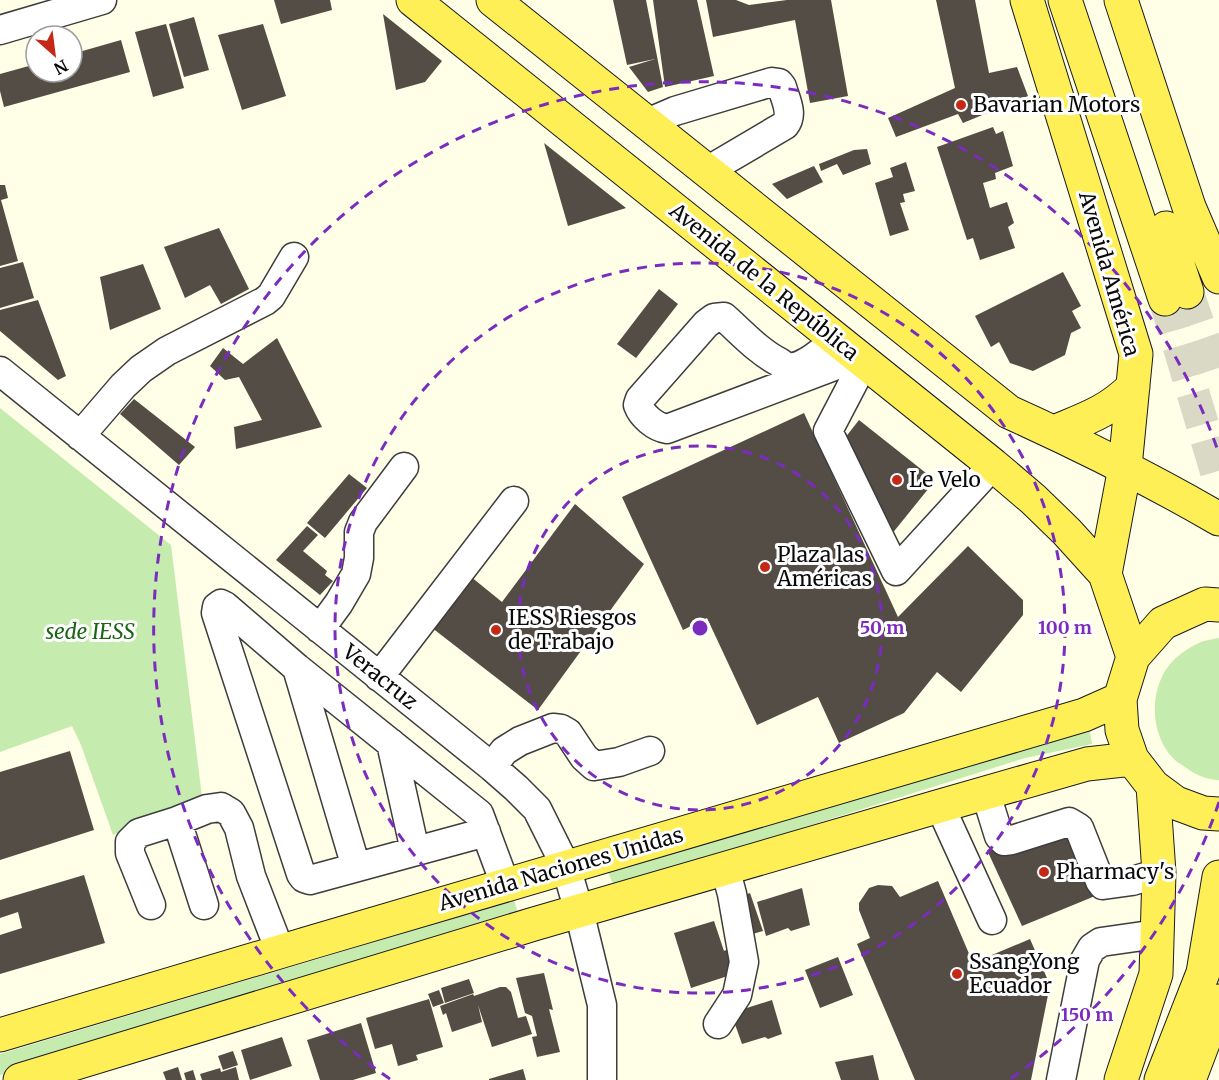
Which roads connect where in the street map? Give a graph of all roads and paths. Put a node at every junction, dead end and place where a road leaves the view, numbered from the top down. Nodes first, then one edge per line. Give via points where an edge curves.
1 (102, 0) edge
2 (413, 0) edge
3 (493, 0) edge
4 (1027, 0) edge
5 (1065, 0) edge
6 (1088, 0) edge
7 (1121, 0) edge
8 (0, 30) edge
9 (647, 123) junction
10 (708, 171) junction
11 (294, 257) dead end
12 (1219, 277) tunnel mouth
13 (852, 353) junction
14 (0, 371) edge
15 (792, 374) junction
16 (1133, 387) junction
17 (1054, 432) junction
18 (80, 436) junction
19 (993, 465) junction
20 (404, 467) dead end
21 (1125, 467) junction
22 (514, 501) dead end
23 (1219, 519) edge
24 (1105, 574) junction
25 (1219, 604) edge
26 (320, 629) junction
27 (1133, 657) junction
28 (297, 668) junction
29 (379, 677) junction
30 (1120, 699) junction
31 (391, 743) junction
32 (650, 751) dead end
33 (1132, 759) junction
34 (492, 767) junction
35 (1153, 786) junction
36 (982, 794) junction
37 (940, 806) junction
38 (1219, 814) edge
39 (177, 821) junction
40 (486, 831) junction
41 (415, 851) junction
42 (356, 867) junction
43 (566, 867) junction
44 (725, 868) junction
45 (1159, 873) junction
46 (1219, 877) edge
47 (505, 884) junction
48 (151, 905) dead end
49 (204, 905) dead end
50 (579, 911) junction
51 (992, 920) dead end
52 (1157, 934) junction
53 (280, 951) junction
54 (1219, 1001) edge
55 (718, 1024) dead end
56 (0, 1035) edge
57 (20, 1080) edge
58 (603, 1080) edge
59 (1061, 1080) edge
60 (1121, 1080) edge
61 (1161, 1080) edge
62 (1189, 1080) edge

1 - 8 street
2 - 13 main road, Avenida de la República
3 - 9 main road
4 - 16 main road, Avenida América via 1136,354
5 - 6 main road, Avenida América via 1176,295
7 - 12 main road via 1189,207
9 - 10 main road
9 - 10 street via 772,82 779,84 789,120
10 - 17 main road via 1009,412
11 - 18 street via 271,296 141,369
13 - 15 street via 825,350 797,365
13 - 19 main road, Avenida de la República
13 - 19 street via 840,406 828,431 896,571
14 - 18 street, Veracruz
15 - 15 street via 724,317 714,318 638,405 658,427 667,429
16 - 17 main road via 1100,412
16 - 21 main road, Avenida América
17 - 21 main road
18 - 26 street, Veracruz
19 - 24 main road, Avenida de la República via 1067,532
20 - 26 street via 363,522 356,573
21 - 23 main road
21 - 24 main road, Avenida América
22 - 29 street
24 - 27 main road, Avenida América
25 - 27 main road via 1205,604 1163,623
26 - 29 street, Veracruz
27 - 30 main road
28 - 31 street
28 - 42 street
28 - 42 street via 225,606 217,607 301,873 310,880
29 - 34 street, Veracruz
30 - 33 main road via 1122,730
30 - 43 main road, Avenida Naciones Unidas via 1084,715
31 - 40 street via 479,814
31 - 41 street
32 - 34 street via 594,766 568,733 553,728 504,751
33 - 35 main road
33 - 36 main road via 1088,764
34 - 43 street, Veracruz via 537,809
35 - 38 main road via 1176,803
35 - 45 main road
36 - 37 main road
36 - 45 street via 1004,841 1069,822 1079,828 1103,885
37 - 44 main road
37 - 51 street
39 - 48 street via 139,833 130,842 130,853
39 - 49 street
39 - 53 street via 207,809 221,807 231,813
40 - 41 street
40 - 47 street
41 - 42 street
43 - 47 main road, Avenida Naciones Unidas
43 - 50 street, Veracruz
44 - 50 main road
44 - 55 street via 744,962 737,995
45 - 52 main road
46 - 61 main road via 1203,973
47 - 53 main road, Avenida Naciones Unidas
50 - 57 main road
50 - 58 street, Veracruz via 602,1005
52 - 59 street via 1101,942 1092,948 1085,960
52 - 60 main road via 1156,974
53 - 56 main road, Avenida Naciones Unidas
54 - 62 main road

